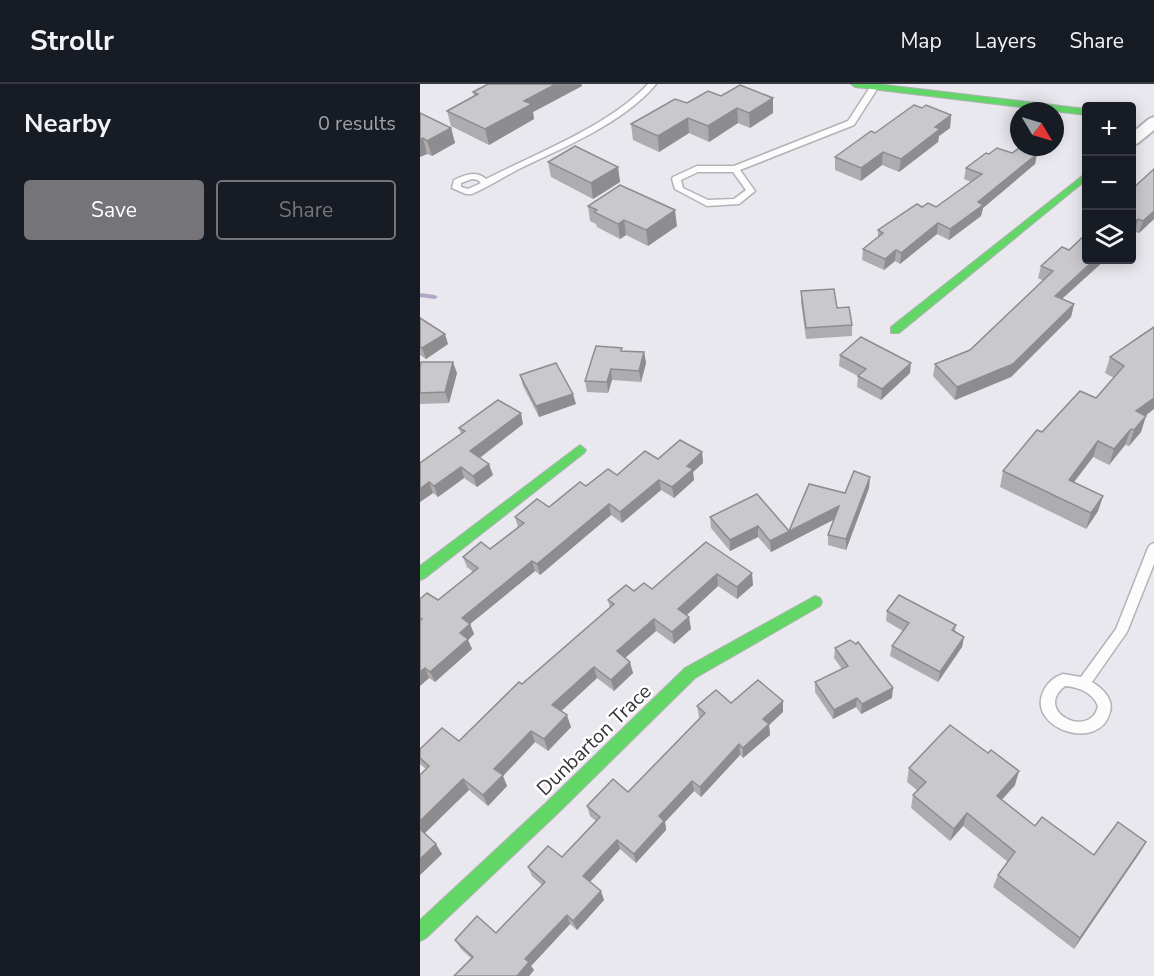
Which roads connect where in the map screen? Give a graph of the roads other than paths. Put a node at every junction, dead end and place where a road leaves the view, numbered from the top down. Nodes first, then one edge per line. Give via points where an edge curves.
1 (652, 84) edge
2 (855, 84) edge
3 (875, 86) junction
4 (1082, 112) edge
5 (1146, 123) edge
6 (1136, 134) edge
7 (735, 169) junction
8 (1082, 179) edge
9 (485, 183) dead end
10 (895, 330) dead end
11 (580, 450) dead end
12 (1154, 548) edge
13 (420, 574) edge
14 (815, 602) dead end
15 (1085, 682) dead end
16 (420, 932) edge

1 - 9 lane via 616,115
2 - 3 street
3 - 4 street
3 - 7 lane via 851,123
5 - 6 street
7 - 7 lane via 751,191 736,202 707,203 679,189 676,179 697,169
8 - 10 street
11 - 13 street
12 - 15 lane via 1121,632
14 - 16 street, Dunbarton Trace via 690,673

